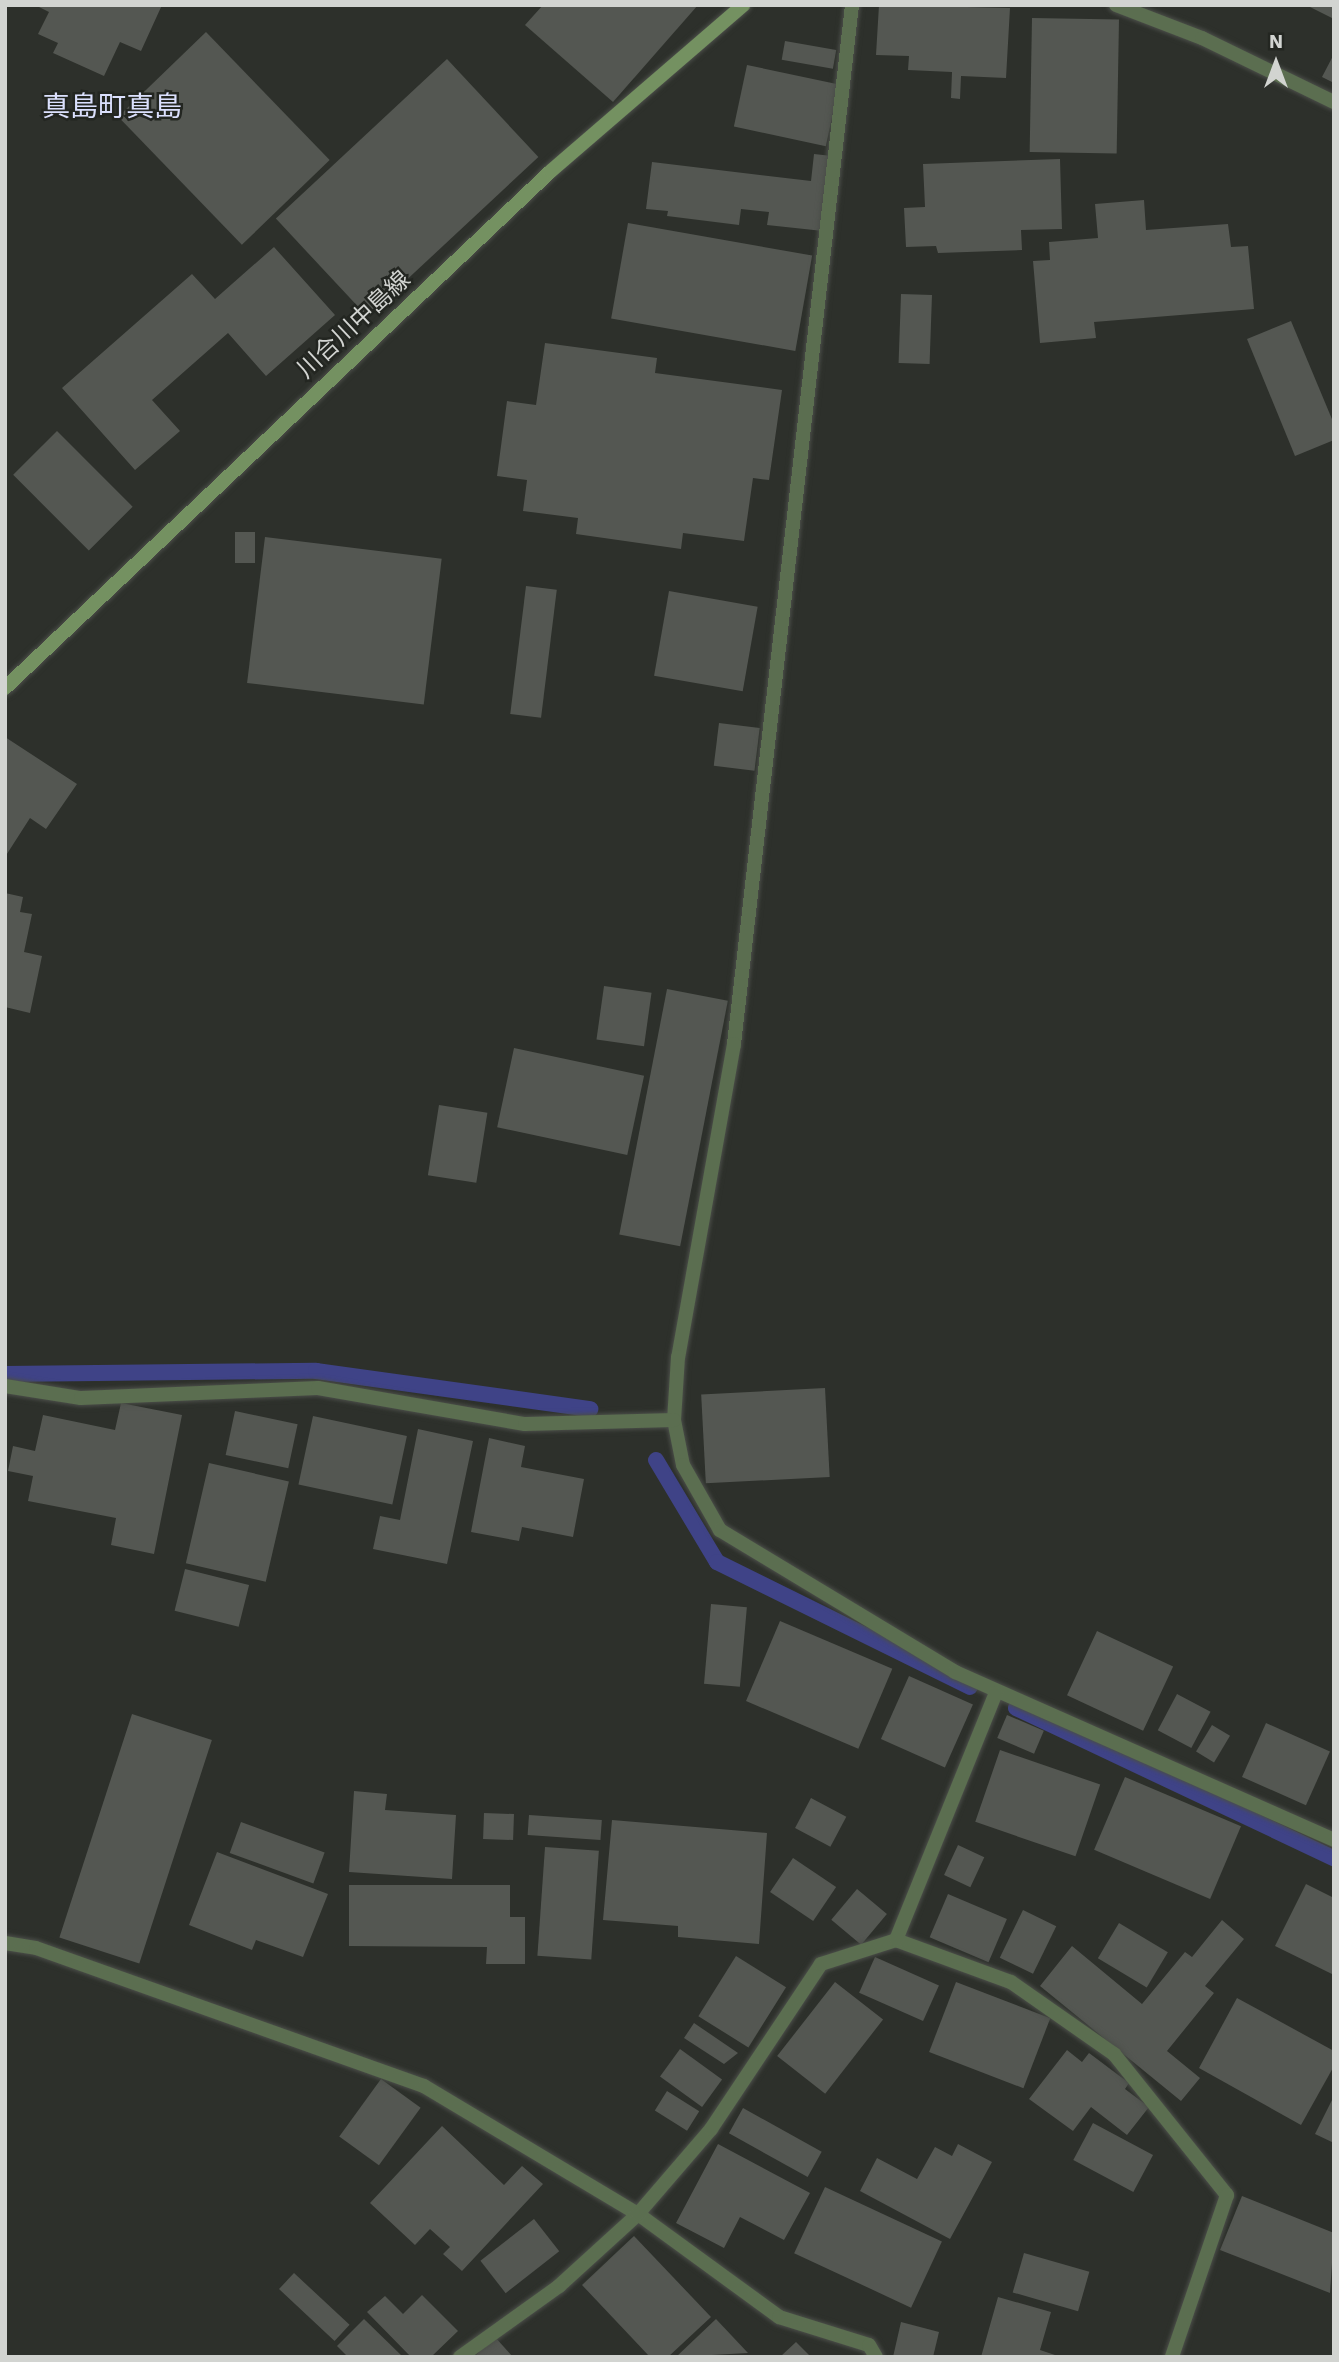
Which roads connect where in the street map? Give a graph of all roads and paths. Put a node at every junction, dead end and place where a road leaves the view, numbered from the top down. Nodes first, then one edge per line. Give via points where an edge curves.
1 (743, 5) edge
2 (852, 5) edge
3 (1116, 5) edge
4 (1334, 102) edge
5 (5, 688) edge
6 (5, 1386) edge
7 (674, 1420) junction
8 (996, 1693) junction
9 (1334, 1840) edge
10 (896, 1940) junction
11 (5, 1943) edge
12 (638, 2214) junction
13 (460, 2357) edge
14 (876, 2357) edge
15 (1172, 2357) edge

1 - 5 main road, 川合川中島線 via 551,171
2 - 7 street via 734,1044 678,1357
3 - 4 street via 1202,38
6 - 7 street via 81,1398 318,1388 525,1424
7 - 8 street via 683,1465 720,1530
8 - 9 street
8 - 10 street
10 - 12 street via 821,1964 711,2129
10 - 15 street via 1011,1982 1114,2054 1227,2195
11 - 12 street via 36,1948 424,2086
12 - 13 street via 559,2286
12 - 14 street via 779,2316 869,2345

